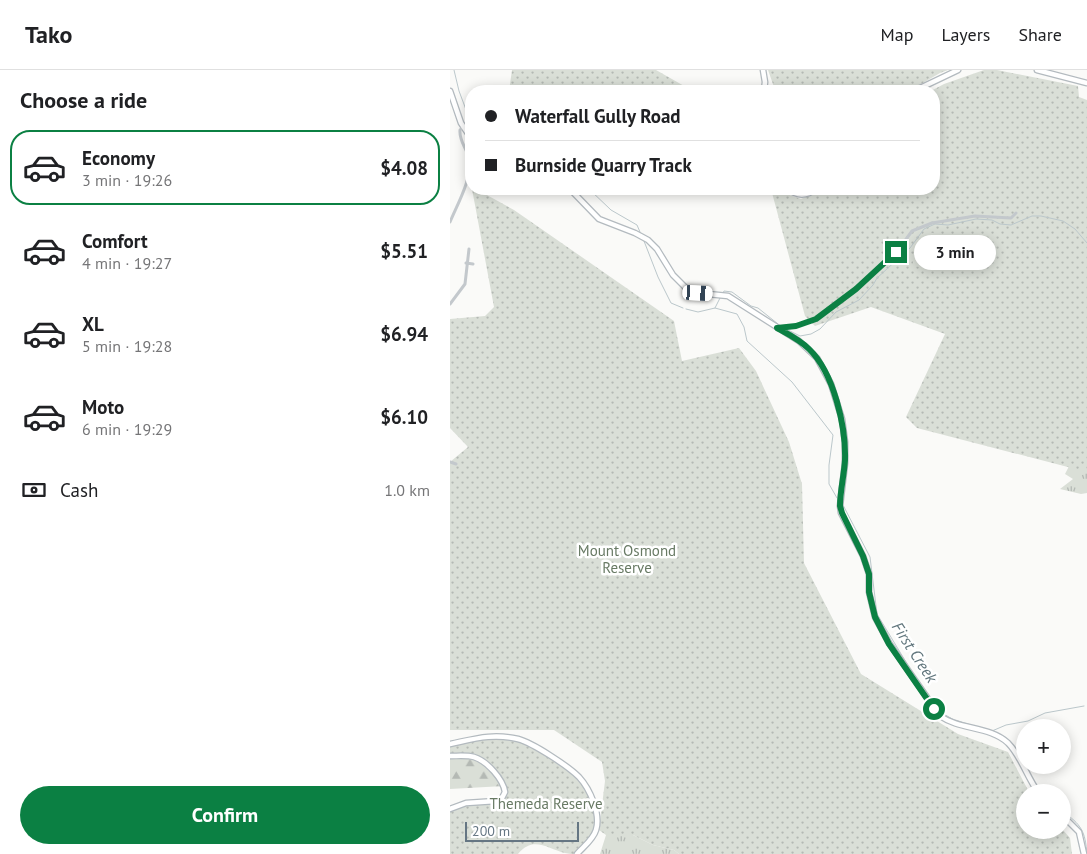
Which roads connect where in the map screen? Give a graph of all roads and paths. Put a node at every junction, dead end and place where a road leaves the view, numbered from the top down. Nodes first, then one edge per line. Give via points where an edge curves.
1 (764, 70) edge
2 (958, 70) edge
3 (1037, 70) edge
4 (1087, 83) edge
5 (765, 85) edge
6 (927, 85) edge
7 (450, 91) edge
8 (463, 127) junction
9 (465, 130) edge
10 (465, 148) edge
11 (465, 187) edge
12 (576, 195) edge
13 (1016, 213) dead end
14 (450, 222) edge
15 (469, 249) dead end
16 (466, 263) junction
17 (473, 264) dead end
18 (450, 304) edge
19 (777, 328) junction
20 (450, 462) edge
21 (456, 464) dead end
22 (450, 744) edge
23 (450, 756) edge
24 (1033, 784) edge
25 (450, 809) edge
26 (1071, 824) edge
27 (577, 854) edge
28 (1084, 854) edge

1 - 5 street
2 - 6 street
3 - 4 street
7 - 8 street
8 - 9 street
8 - 10 street via 460,137
11 - 14 street
12 - 19 street via 599,219 648,240 686,288 698,293 722,295
13 - 19 street via 1011,218 975,216 932,223 912,232 866,280 816,319
15 - 16 street
16 - 17 street
16 - 18 street via 465,284
19 - 24 street via 799,341 817,358 836,399 845,442 840,506 863,556 869,574 872,610 889,644 940,716 952,723 996,735 1007,742
20 - 21 street
22 - 27 street via 483,736 524,741 573,772 584,784 597,816 594,835
23 - 25 street via 479,760 502,782 505,792 496,801
26 - 28 street via 1079,832

